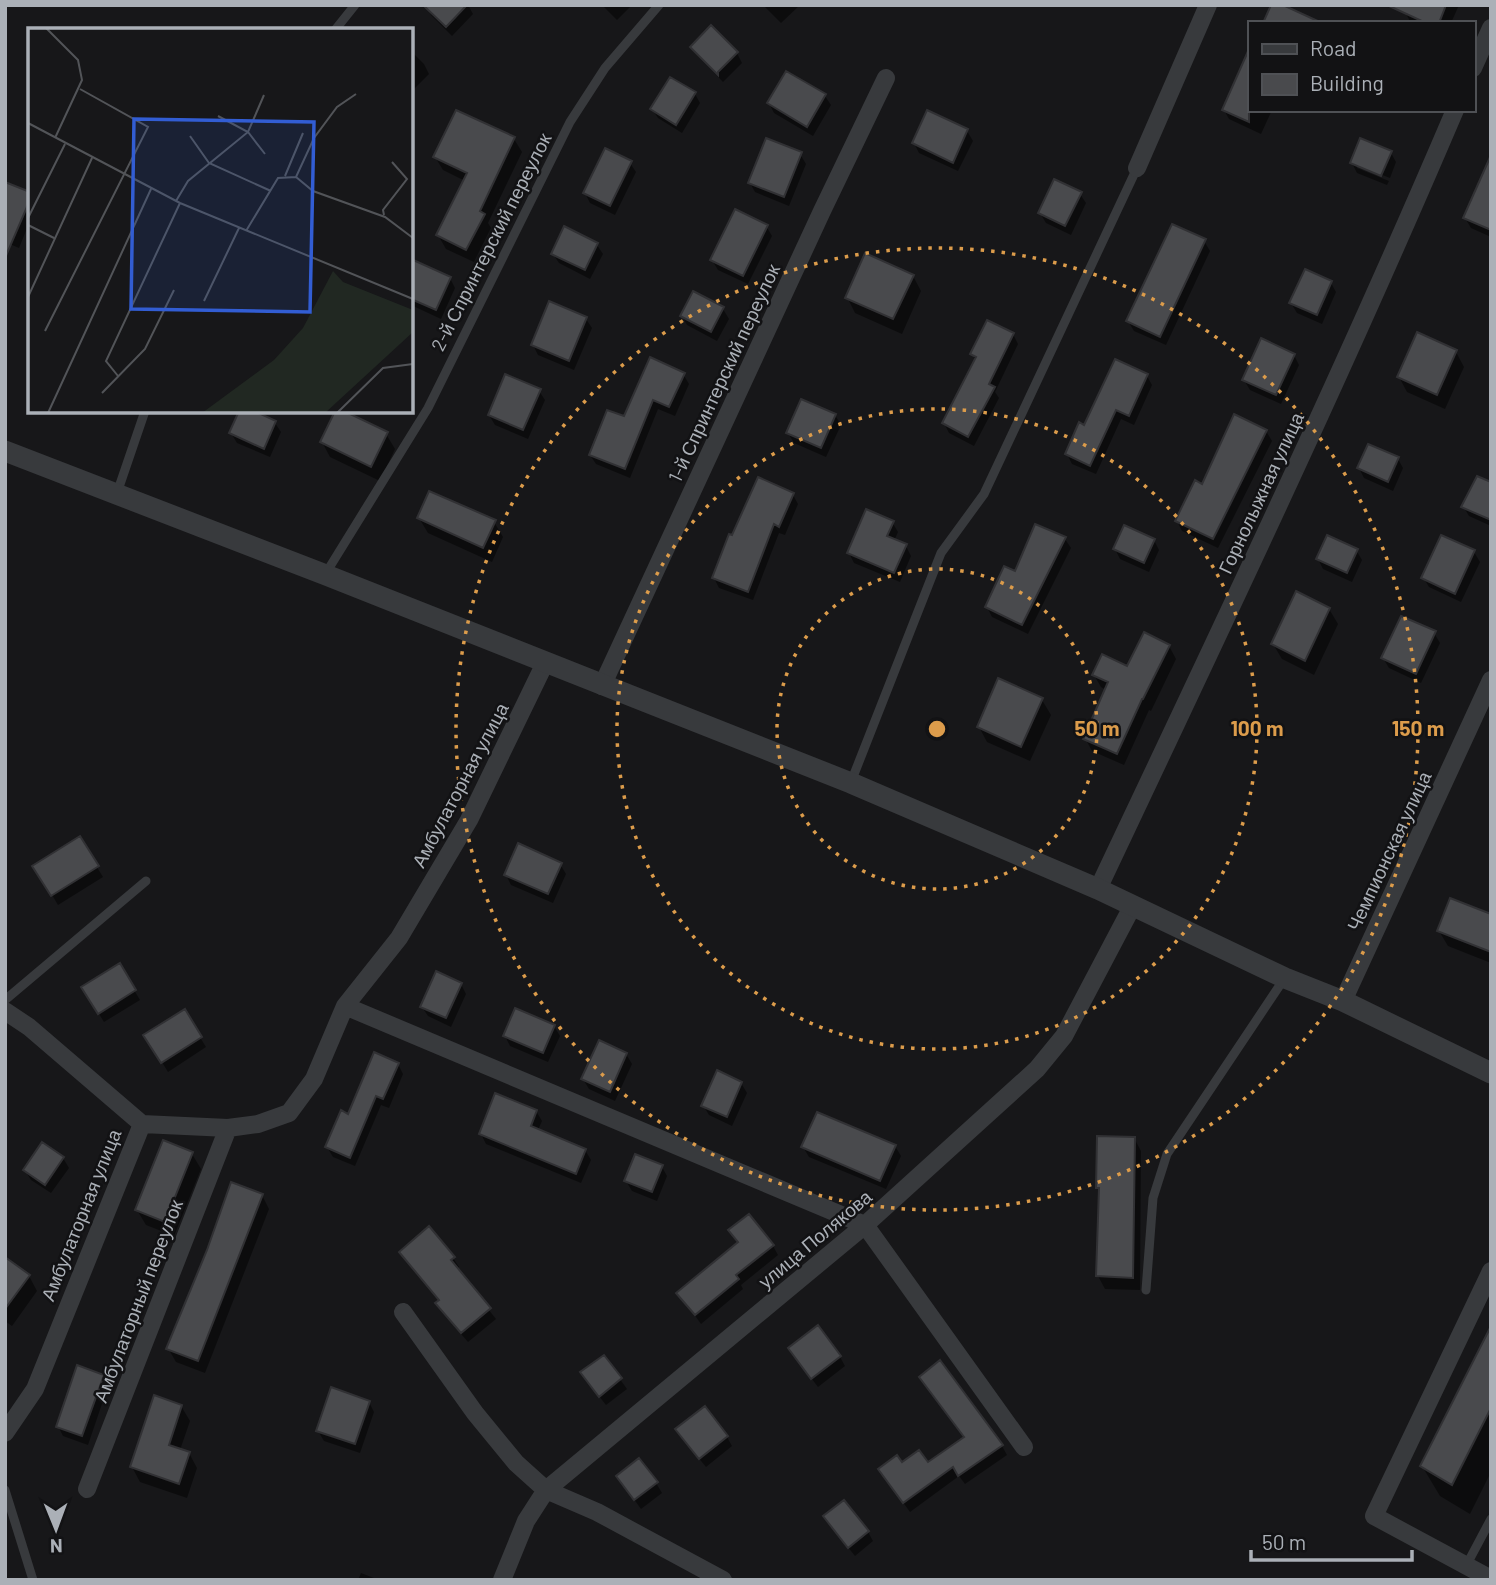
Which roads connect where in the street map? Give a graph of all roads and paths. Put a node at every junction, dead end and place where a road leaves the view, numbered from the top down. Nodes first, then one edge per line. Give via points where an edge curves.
1 (355, 5) edge
2 (659, 5) edge
3 (1208, 5) edge
4 (1491, 27) edge
5 (337, 28) edge
6 (1475, 63) edge
7 (886, 78) dead end
8 (1454, 112) edge
9 (1137, 167) joint
10 (144, 413) edge
11 (5, 451) edge
12 (117, 493) junction
13 (326, 575) junction
14 (545, 663) junction
15 (1491, 680) edge
16 (602, 686) junction
17 (850, 783) junction
18 (146, 881) dead end
19 (1098, 889) junction
20 (1132, 907) junction
21 (1285, 978) junction
22 (5, 1000) edge
23 (1343, 1001) junction
24 (345, 1006) junction
25 (5, 1011) edge
26 (1491, 1073) edge
27 (142, 1124) junction
28 (228, 1128) junction
29 (865, 1226) junction
30 (1491, 1271) edge
31 (1146, 1290) dead end
32 (403, 1312) dead end
33 (5, 1433) edge
34 (1024, 1447) dead end
35 (87, 1489) dead end
36 (5, 1490) edge
37 (546, 1490) junction
38 (1491, 1519) edge
39 (1466, 1566) junction
40 (1491, 1579) edge
41 (33, 1580) edge
42 (502, 1580) edge
43 (723, 1580) edge

1 - 5 lane
2 - 13 lane, 2-й Спринтерский переулок via 605,68 570,122 428,408
3 - 9 street
4 - 6 street
7 - 16 street, 1-й Спринтерский переулок
8 - 19 street, Горнолыжная улица via 1376,295
9 - 17 lane via 984,494 941,553
10 - 12 lane
11 - 12 street
12 - 13 street
13 - 14 street
14 - 16 street
14 - 24 street, Амбулаторная улица via 455,844 399,938
15 - 23 street, Чемпионская улица
16 - 17 street
17 - 19 street
18 - 22 lane
19 - 20 street
20 - 21 street
20 - 29 street, улица Полякова via 1064,1037 1037,1069
21 - 23 street
21 - 31 lane via 1167,1154 1153,1198
23 - 26 street
24 - 28 street, Амбулаторная улица via 314,1079 289,1113
24 - 29 street
25 - 27 street
27 - 28 street, Амбулаторная улица
27 - 33 street, Амбулаторная улица via 35,1389
28 - 35 street, Амбулаторный переулок
29 - 34 street
29 - 37 street, улица Полякова
30 - 39 street via 1374,1516
32 - 37 street via 475,1413 516,1463
36 - 41 lane
37 - 42 street, улица Полякова
37 - 43 street via 597,1512
38 - 39 lane
39 - 40 street

